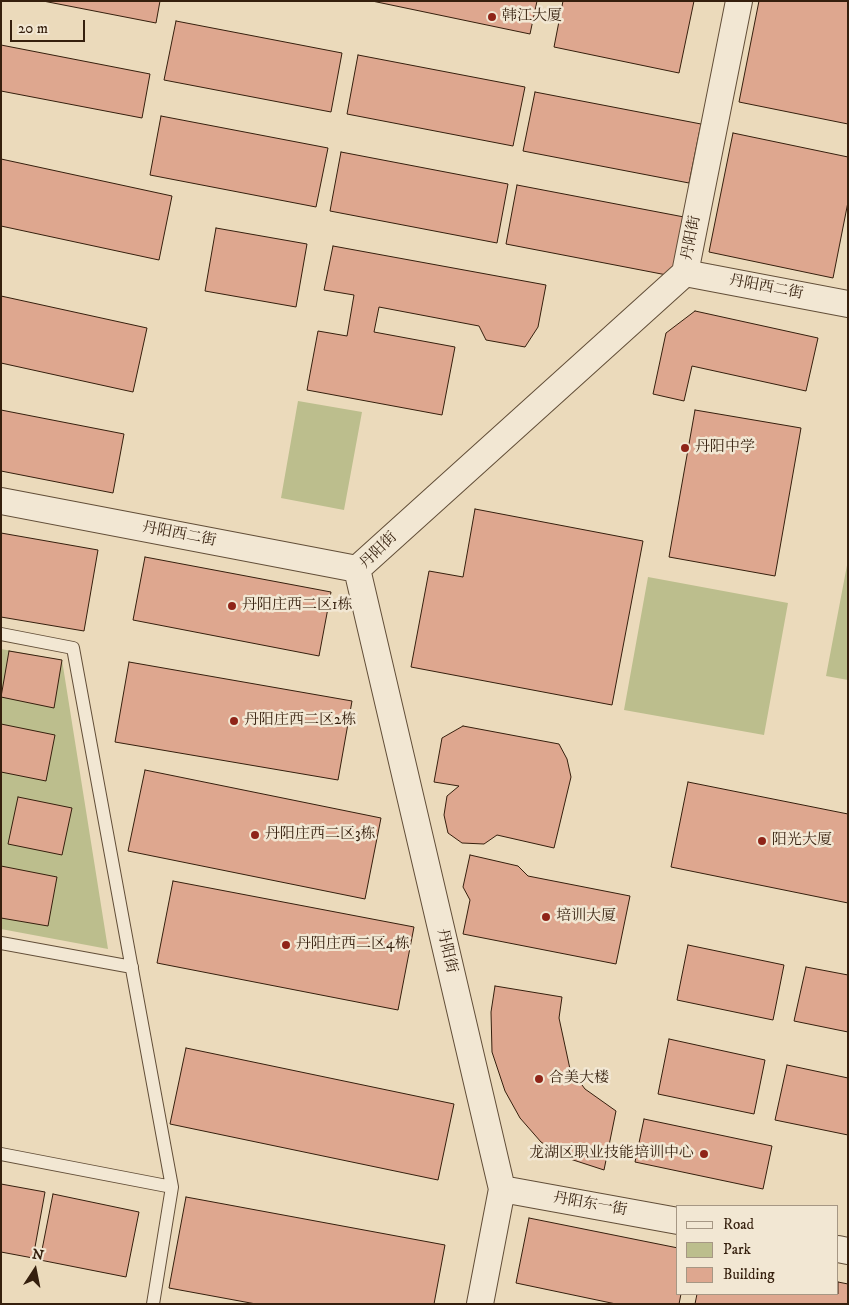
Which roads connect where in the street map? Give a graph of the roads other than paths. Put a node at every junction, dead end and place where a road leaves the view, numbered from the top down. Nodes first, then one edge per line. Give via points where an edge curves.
1 (738, 1) edge
2 (685, 273) junction
3 (848, 304) edge
4 (1, 501) edge
5 (357, 569) junction
6 (1, 634) edge
7 (1, 943) edge
8 (132, 967) junction
9 (1, 1154) edge
10 (172, 1187) junction
11 (502, 1189) junction
12 (676, 1221) edge
13 (153, 1304) edge
14 (480, 1304) edge

1 - 2 street, 丹阳街
2 - 3 street, 丹阳西二街
2 - 5 street, 丹阳街
4 - 5 street, 丹阳西二街
5 - 11 street, 丹阳街
6 - 8 lane via 74,648
7 - 8 lane
8 - 10 lane
9 - 10 lane
10 - 13 lane
11 - 12 street, 丹阳东一街
11 - 14 street, 丹阳街

